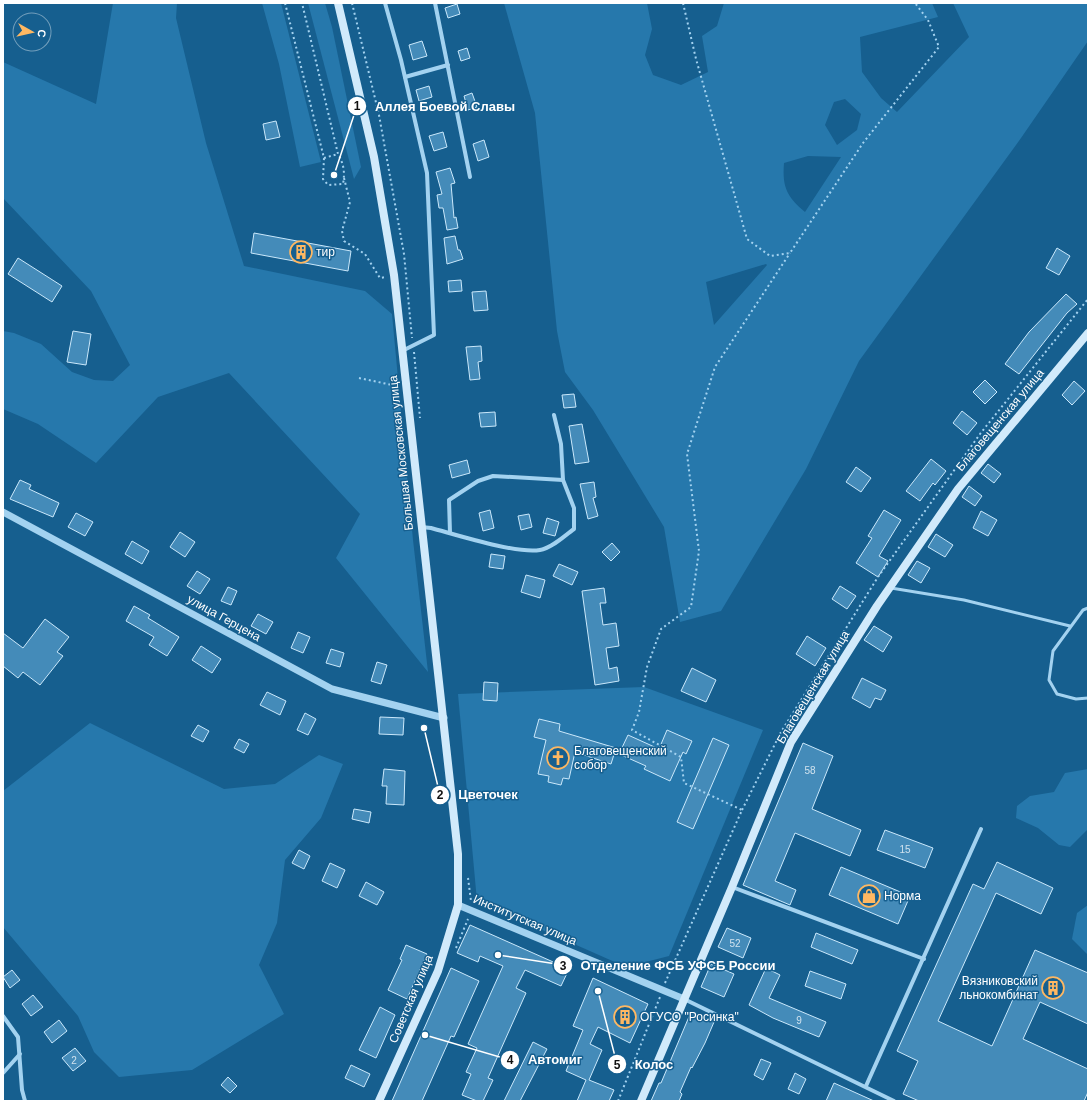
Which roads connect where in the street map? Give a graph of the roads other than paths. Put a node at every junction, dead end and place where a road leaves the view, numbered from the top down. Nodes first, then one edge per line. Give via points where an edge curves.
1 (338, 3) edge
2 (385, 3) edge
3 (435, 3) edge
4 (448, 65) junction
5 (405, 76) junction
6 (470, 177) dead end
7 (1088, 333) edge
8 (402, 352) junction
9 (554, 415) dead end
10 (563, 480) junction
11 (3, 512) edge
12 (421, 527) junction
13 (450, 532) junction
14 (890, 588) junction
15 (1088, 608) edge
16 (1070, 626) junction
17 (1088, 698) edge
18 (444, 718) junction
19 (981, 828) dead end
20 (732, 887) junction
21 (458, 905) junction
22 (924, 959) junction
23 (684, 999) junction
24 (3, 1016) edge
25 (20, 1053) junction
26 (3, 1073) edge
27 (866, 1086) junction
28 (26, 1101) edge
29 (379, 1101) edge
30 (641, 1101) edge
31 (894, 1101) edge

1 - 8 main road, Большая Московская улица via 374,157 394,276
2 - 5 street
3 - 4 street
4 - 5 street
4 - 6 street
5 - 8 street via 427,173 434,335
7 - 14 main road, Благовещенская улица via 958,489
8 - 12 main road, Большая Московская улица
9 - 10 street via 561,444
10 - 13 street via 493,476 478,481 449,500
10 - 13 street via 574,508 574,529 552,545 541,550 522,550
11 - 18 street, улица Герцена via 332,689
12 - 13 street
12 - 18 main road, Большая Московская улица
14 - 16 lane via 964,600
14 - 20 main road, Благовещенская улица via 791,742
15 - 16 lane via 1083,610
16 - 17 lane via 1053,651 1049,680 1057,694 1076,699
18 - 21 main road, Большая Московская улица via 458,854
19 - 22 street
20 - 22 street
20 - 23 main road, Благовещенская улица
21 - 23 street, Институтская улица
21 - 29 main road, Советская улица via 438,970
22 - 27 street
23 - 27 street, Институтская улица
23 - 30 main road, Благовещенская улица
24 - 25 street via 18,1037
25 - 26 street
25 - 28 street via 22,1090
27 - 31 street, Институтская улица

